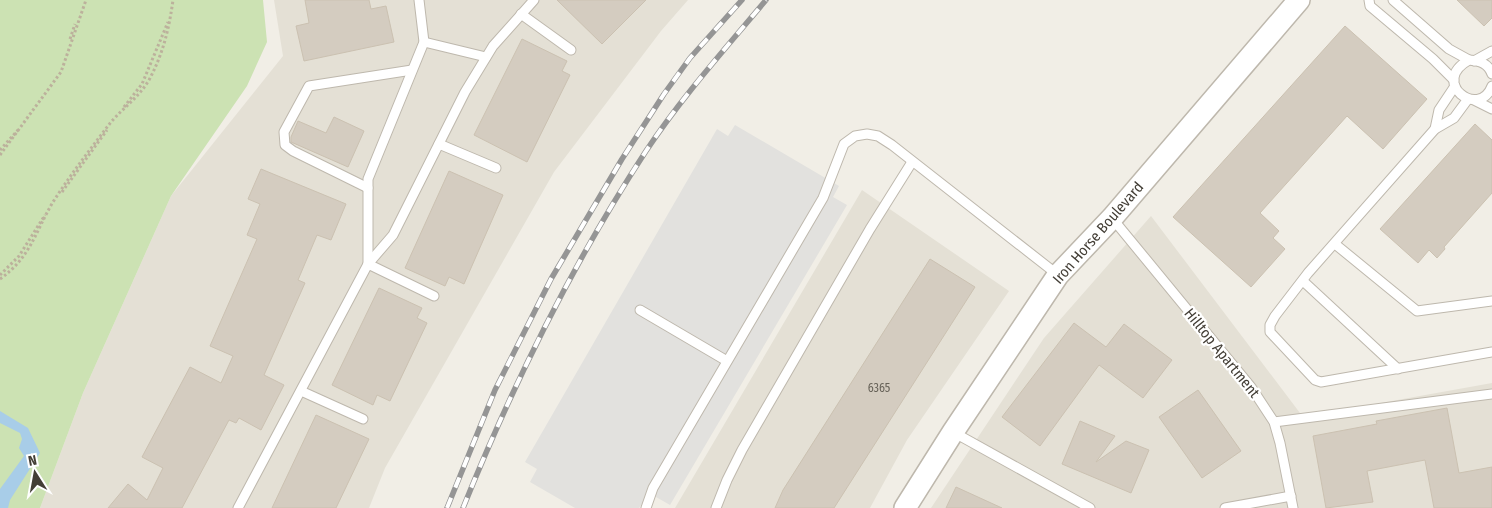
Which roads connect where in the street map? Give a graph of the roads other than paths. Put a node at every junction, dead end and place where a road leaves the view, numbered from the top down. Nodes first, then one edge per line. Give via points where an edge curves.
1 (419, 0) edge
2 (534, 0) edge
3 (1298, 0) edge
4 (1369, 0) edge
5 (1393, 0) edge
6 (521, 14) junction
7 (424, 42) junction
8 (571, 50) dead end
9 (1492, 50) edge
10 (486, 58) junction
11 (1472, 60) junction
12 (412, 70) junction
13 (1492, 74) edge
14 (1454, 83) junction
15 (1492, 86) edge
16 (1471, 100) junction
17 (1492, 110) edge
18 (1435, 129) junction
19 (439, 144) junction
20 (912, 162) junction
21 (496, 168) dead end
22 (368, 188) junction
23 (1112, 218) junction
24 (1335, 244) junction
25 (368, 264) junction
26 (1058, 275) junction
27 (1303, 281) junction
28 (434, 296) dead end
29 (1492, 301) edge
30 (640, 310) dead end
31 (1492, 352) edge
32 (728, 361) junction
33 (1398, 369) junction
34 (301, 391) junction
35 (1492, 394) edge
36 (363, 419) dead end
37 (1274, 422) junction
38 (953, 432) junction
39 (1291, 496) junction
40 (238, 508) edge
41 (646, 508) edge
42 (716, 508) edge
43 (905, 508) edge
44 (1090, 508) edge
45 (1225, 508) edge
46 (1293, 508) edge

1 - 7 lane
2 - 6 lane
3 - 23 street, Iron Horse Boulevard
4 - 14 lane via 1370,6 1434,59
5 - 11 lane via 1449,49
6 - 8 lane
6 - 10 lane
7 - 10 lane
7 - 12 lane
9 - 11 lane
10 - 19 lane
11 - 13 lane via 1486,65
11 - 14 lane via 1458,69
12 - 22 lane via 368,178
12 - 22 lane via 309,86 284,132 285,145 293,151
14 - 16 lane via 1458,92
14 - 18 lane via 1439,110
15 - 16 lane via 1487,95
16 - 17 lane
16 - 18 lane via 1454,118
18 - 24 lane
19 - 21 lane
19 - 25 lane via 393,235
20 - 26 lane
20 - 32 lane via 878,136 855,136 844,144 823,198
20 - 42 lane via 742,450
22 - 25 lane
23 - 26 street, Iron Horse Boulevard
23 - 37 lane, Hilltop Apartment via 1251,387
24 - 27 lane
24 - 29 lane via 1417,311
25 - 28 lane
25 - 34 lane
26 - 38 street, Iron Horse Boulevard
27 - 33 lane
27 - 33 lane via 1275,316 1270,332 1315,380 1333,381
30 - 32 lane
31 - 33 lane
32 - 41 lane via 653,488
34 - 36 lane
34 - 40 lane
35 - 37 lane
37 - 39 lane, Hilltop Apartment
38 - 43 street, Iron Horse Boulevard
38 - 44 lane
39 - 45 lane
39 - 46 lane, Hilltop Apartment

